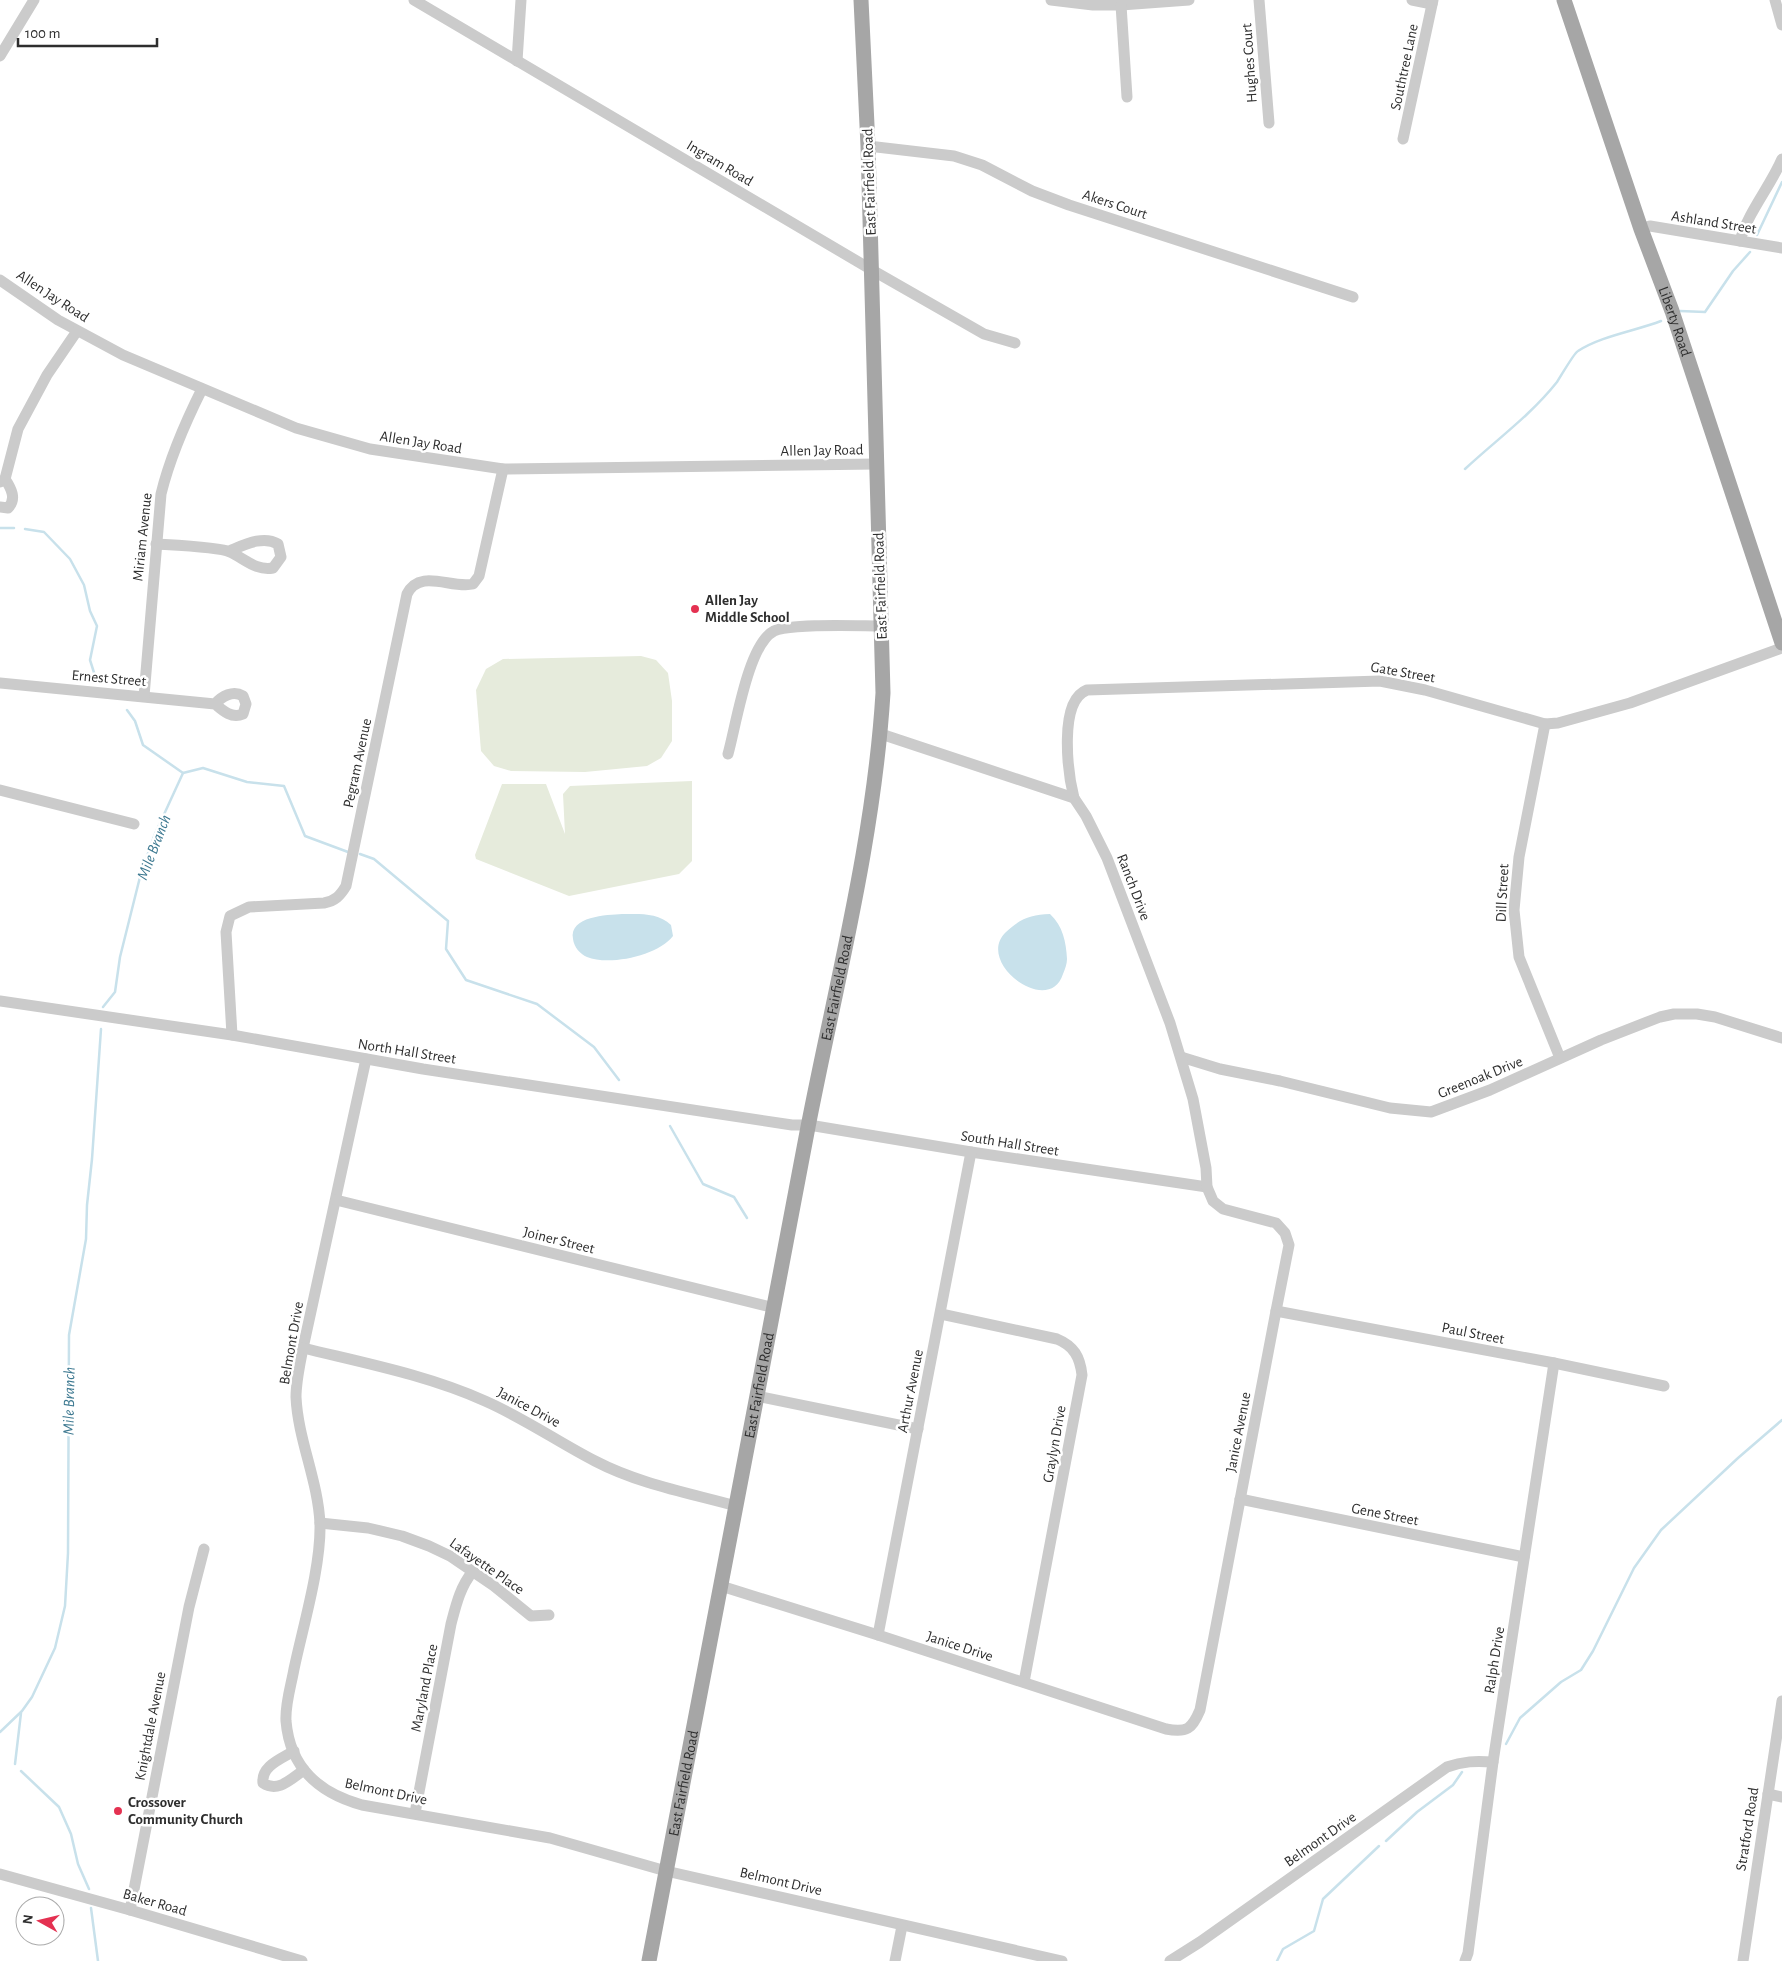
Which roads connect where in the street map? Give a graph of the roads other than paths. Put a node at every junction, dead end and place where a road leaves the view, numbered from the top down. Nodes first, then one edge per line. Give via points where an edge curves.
1 (34, 0) edge
2 (414, 0) edge
3 (521, 0) edge
4 (861, 0) edge
5 (1051, 0) edge
6 (1189, 0) edge
7 (1259, 0) edge
8 (1412, 0) edge
9 (1564, 0) edge
10 (1433, 2) edge
11 (1778, 4) edge
12 (1120, 5) junction
13 (1782, 24) edge
14 (0, 56) edge
15 (517, 61) junction
16 (1127, 97) dead end
17 (1269, 123) dead end
18 (1403, 139) dead end
19 (868, 146) junction
20 (1782, 159) edge
21 (1641, 229) junction
22 (1740, 241) junction
23 (1782, 248) edge
24 (872, 270) junction
25 (0, 280) edge
26 (1353, 297) dead end
27 (77, 331) junction
28 (1015, 343) dead end
29 (202, 389) junction
30 (876, 464) junction
31 (502, 469) junction
32 (3, 480) edge
33 (0, 508) edge
34 (156, 544) junction
35 (229, 551) dead end
36 (881, 626) junction
37 (1782, 643) edge
38 (1782, 648) edge
39 (0, 683) edge
40 (144, 696) junction
41 (215, 704) dead end
42 (1544, 724) junction
43 (880, 734) junction
44 (728, 754) dead end
45 (0, 790) edge
46 (1074, 798) junction
47 (134, 824) dead end
48 (0, 1001) edge
49 (232, 1035) junction
50 (1782, 1038) edge
51 (1181, 1057) junction
52 (1560, 1058) junction
53 (366, 1059) junction
54 (809, 1124) junction
55 (971, 1152) junction
56 (1207, 1187) junction
57 (336, 1200) junction
58 (775, 1308) junction
59 (1276, 1310) junction
60 (941, 1314) junction
61 (303, 1348) junction
62 (1554, 1363) junction
63 (1664, 1386) dead end
64 (757, 1396) junction
65 (918, 1430) junction
66 (1240, 1499) junction
67 (736, 1506) junction
68 (320, 1523) junction
69 (204, 1549) dead end
70 (1524, 1557) junction
71 (473, 1571) junction
72 (721, 1586) junction
73 (549, 1615) dead end
74 (878, 1635) junction
75 (1024, 1682) junction
76 (1782, 1701) edge
77 (1190, 1728) joint
78 (294, 1751) junction
79 (1493, 1762) junction
80 (304, 1770) junction
81 (1768, 1794) junction
82 (1782, 1797) edge
83 (415, 1813) junction
84 (666, 1871) junction
85 (0, 1874) edge
86 (130, 1910) junction
87 (902, 1926) junction
88 (302, 1961) edge
89 (649, 1961) edge
90 (895, 1961) edge
91 (1062, 1961) edge
92 (1170, 1961) edge
93 (1465, 1961) edge
94 (1743, 1961) edge

1 - 14 street
2 - 15 street, Ingram Road
3 - 15 street
4 - 19 main road, East Fairfield Road
5 - 12 street
6 - 12 street
7 - 17 street, Hughes Court
8 - 10 street
9 - 21 main road, Liberty Road
10 - 18 street, Southtree Lane
11 - 13 street
12 - 16 street
15 - 24 street, Ingram Road
19 - 24 main road, East Fairfield Road
19 - 26 street, Akers Court via 954,156 982,165 1032,191 1069,205
20 - 22 street
21 - 22 street, Ashland Street via 1650,226
21 - 37 main road, Liberty Road via 1672,311
22 - 23 street, Ashland Street
24 - 28 street, Ingram Road via 984,334
24 - 30 main road, East Fairfield Road
25 - 27 street, Allen Jay Road
27 - 29 street, Allen Jay Road
27 - 32 street via 18,429
29 - 31 street, Allen Jay Road via 296,428 346,443
29 - 34 street, Miriam Avenue via 166,474
30 - 31 street, Allen Jay Road
30 - 36 main road, East Fairfield Road
31 - 49 street, Pegram Avenue via 479,576 474,584 464,586 418,581 407,594 346,886 340,897 324,903 249,907 230,916 226,932
32 - 33 street via 11,488 13,498 8,508
34 - 35 street
34 - 40 street, Miriam Avenue
36 - 43 main road, East Fairfield Road via 883,693
36 - 44 street via 774,631 758,648 740,702
38 - 42 street, Gate Street via 1630,703
39 - 40 street, Ernest Street
40 - 41 street, Ernest Street
42 - 46 street, Gate Street via 1425,690 1374,680 1087,690 1077,696 1069,718 1068,768
42 - 52 street, Dill Street via 1519,857 1514,910 1519,957
43 - 46 street
43 - 54 main road, East Fairfield Road via 855,900
45 - 47 street
46 - 51 street, Ranch Drive via 1107,858
48 - 49 street, North Hall Street
49 - 53 street, North Hall Street
50 - 52 street, Greenoak Drive via 1715,1017 1674,1014
51 - 52 street, Greenoak Drive via 1390,1108 1431,1112
51 - 56 street, Ranch Drive via 1193,1098
53 - 54 street, North Hall Street via 792,1125
53 - 57 street, Belmont Drive
54 - 55 street, South Hall Street
54 - 58 main road, East Fairfield Road
55 - 56 street, South Hall Street
55 - 60 street, Arthur Avenue
56 - 59 street, Janice Avenue via 1213,1201 1223,1209 1276,1223 1284,1233 1289,1245
57 - 58 street, Joiner Street
57 - 61 street, Belmont Drive
58 - 64 main road, East Fairfield Road
59 - 62 street, Paul Street
59 - 66 street, Janice Avenue
60 - 65 street, Arthur Avenue
60 - 75 street, Graylyn Drive via 1058,1339 1072,1348 1080,1364 1082,1374
61 - 67 street, Janice Drive via 398,1370 441,1384 484,1400 624,1474
61 - 68 street, Belmont Drive via 296,1396 300,1427 317,1492
62 - 63 street, Paul Street
62 - 70 street, Ralph Drive
64 - 65 street
64 - 67 main road, East Fairfield Road
65 - 74 street, Arthur Avenue
66 - 70 street, Gene Street
66 - 77 street, Janice Avenue via 1200,1710
67 - 72 main road, East Fairfield Road
68 - 71 street, Lafayette Place via 368,1528 402,1536 450,1556
68 - 78 street, Belmont Drive via 316,1568 288,1697 286,1720
69 - 86 street, Knightdale Avenue via 189,1606
70 - 79 street, Ralph Drive
71 - 73 street, Lafayette Place via 530,1616
71 - 83 street, Maryland Place via 460,1593 451,1624
72 - 74 street, Janice Drive
72 - 84 main road, East Fairfield Road
74 - 75 street, Janice Drive
75 - 77 street, Janice Drive via 1166,1729
76 - 81 street, Stratford Road
78 - 80 street, Belmont Drive
78 - 80 street via 266,1768 263,1783 278,1787
79 - 92 street, Belmont Drive via 1471,1761 1447,1767
79 - 93 street, Ralph Drive
80 - 83 street, Belmont Drive via 320,1787 345,1800
81 - 82 street
81 - 94 street, Stratford Road
83 - 84 street, Belmont Drive via 550,1838
84 - 87 street, Belmont Drive
84 - 89 main road, East Fairfield Road
85 - 86 street, Baker Road
86 - 88 street, Baker Road
87 - 90 street
87 - 91 street, Belmont Drive

